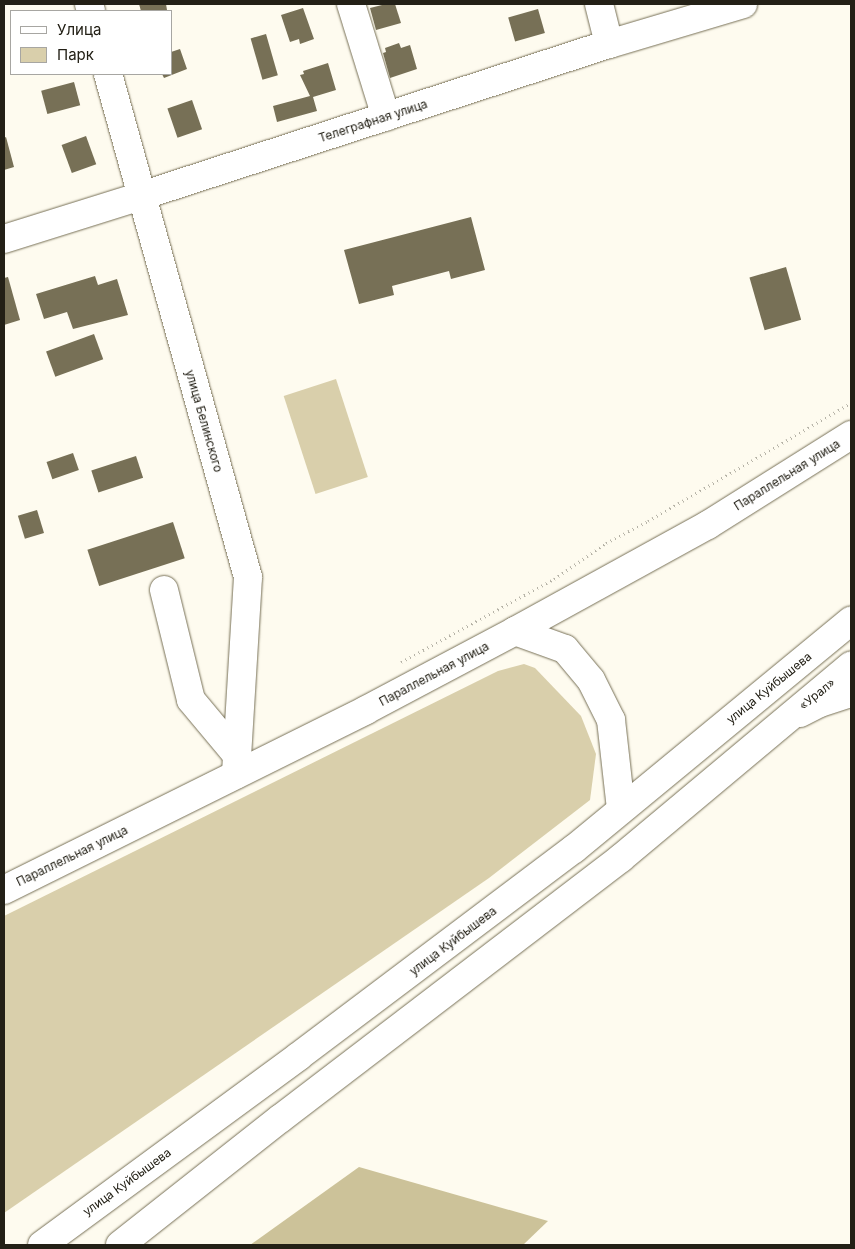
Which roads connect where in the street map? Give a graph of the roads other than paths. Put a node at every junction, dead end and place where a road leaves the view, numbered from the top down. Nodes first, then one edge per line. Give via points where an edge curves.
1 (351, 4) edge
2 (599, 4) edge
3 (743, 4) edge
4 (609, 44) junction
5 (108, 75) edge
6 (386, 117) junction
7 (141, 196) junction
8 (4, 239) edge
9 (851, 435) edge
10 (164, 590) dead end
11 (851, 621) edge
12 (515, 631) junction
13 (851, 666) edge
14 (851, 693) edge
15 (783, 721) junction
16 (236, 765) junction
17 (621, 809) junction
18 (4, 890) edge
19 (42, 1245) edge
20 (120, 1245) edge

1 - 6 main road
2 - 4 main road
3 - 4 main road, Телеграфная улица
4 - 6 main road, Телеграфная улица
5 - 7 main road, улица Белинского
6 - 7 main road, Телеграфная улица
7 - 8 main road, Телеграфная улица
7 - 16 main road, улица Белинского via 248,577
9 - 12 main road, Параллельная улица via 708,525
10 - 16 main road via 191,700
11 - 17 main road, улица Куйбышева
12 - 16 main road, Параллельная улица
12 - 17 main road via 565,650 591,680 611,720
13 - 15 main road, «Урал»
14 - 15 main road via 820,703
15 - 20 main road via 622,858
16 - 18 main road, Параллельная улица
17 - 19 main road, улица Куйбышева via 459,937

